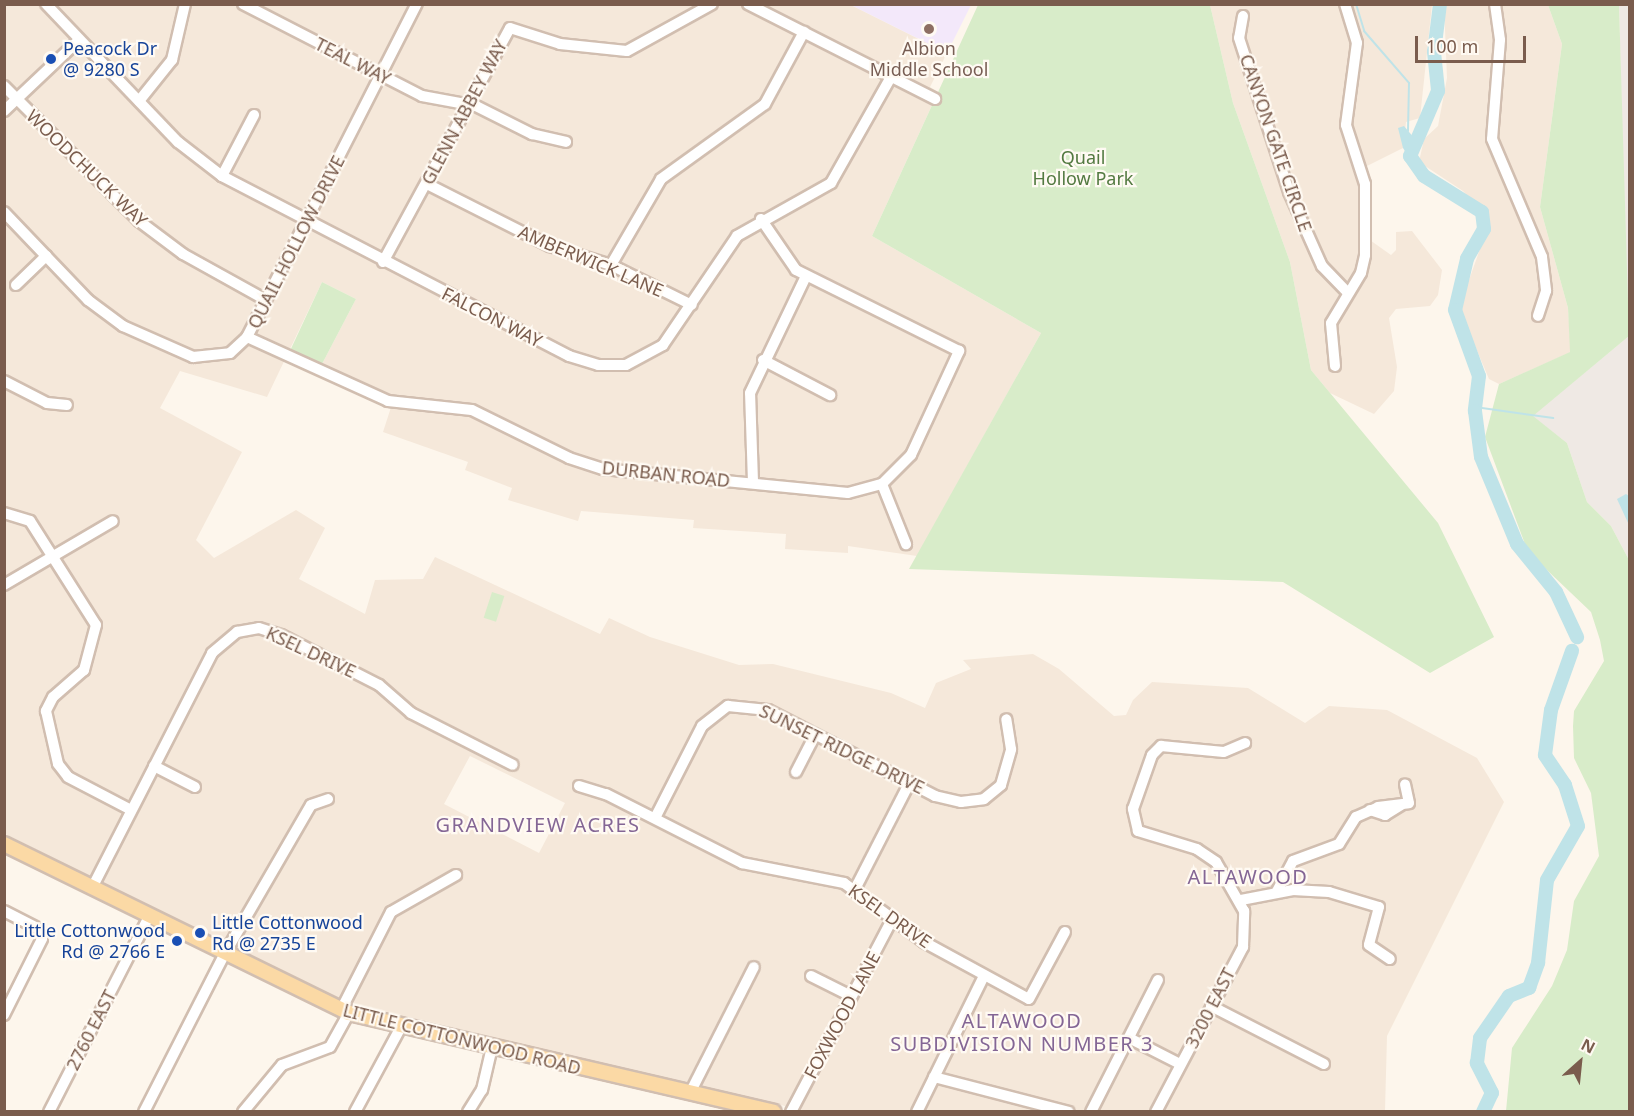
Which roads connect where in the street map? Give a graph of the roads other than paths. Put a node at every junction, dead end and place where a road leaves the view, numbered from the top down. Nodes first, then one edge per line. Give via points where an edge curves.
1 (46, 4) edge
2 (185, 4) edge
3 (243, 4) edge
4 (417, 4) edge
5 (712, 4) edge
6 (748, 4) edge
7 (1345, 4) edge
8 (1495, 4) edge
9 (1243, 16) dead end
10 (804, 32) junction
11 (79, 39) junction
12 (381, 75) junction
13 (891, 77) junction
14 (4, 86) edge
15 (17, 99) junction
16 (935, 99) dead end
17 (139, 101) junction
18 (468, 105) junction
19 (4, 111) edge
20 (254, 115) dead end
21 (566, 142) dead end
22 (222, 176) junction
23 (427, 184) junction
24 (4, 212) edge
25 (761, 219) junction
26 (306, 222) junction
27 (46, 256) junction
28 (383, 262) junction
29 (612, 266) junction
30 (806, 276) junction
31 (16, 285) dead end
32 (1348, 293) junction
33 (267, 300) junction
34 (692, 305) junction
35 (1538, 316) dead end
36 (248, 337) junction
37 (763, 360) junction
38 (1335, 366) dead end
39 (4, 381) edge
40 (830, 395) dead end
41 (67, 405) dead end
42 (753, 482) junction
43 (882, 484) junction
44 (4, 513) edge
45 (113, 521) dead end
46 (906, 544) dead end
47 (54, 556) junction
48 (4, 585) edge
49 (1006, 719) dead end
50 (815, 735) junction
51 (1245, 743) dead end
52 (513, 765) dead end
53 (154, 766) junction
54 (795, 772) dead end
55 (910, 782) junction
56 (1405, 784) dead end
57 (579, 786) dead end
58 (195, 787) dead end
59 (328, 799) dead end
60 (131, 810) junction
61 (655, 818) junction
62 (4, 844) edge
63 (456, 875) dead end
64 (92, 888) junction
65 (855, 889) junction
66 (1277, 891) junction
67 (1241, 900) junction
68 (4, 911) edge
69 (149, 917) junction
70 (892, 918) junction
71 (1065, 932) dead end
72 (224, 956) junction
73 (1390, 959) dead end
74 (754, 966) dead end
75 (811, 976) dead end
76 (984, 976) junction
77 (1158, 980) dead end
78 (849, 995) junction
79 (1210, 1006) junction
80 (345, 1012) junction
81 (4, 1015) edge
82 (401, 1027) junction
83 (1129, 1038) junction
84 (492, 1047) junction
85 (1180, 1064) junction
86 (1324, 1064) dead end
87 (934, 1077) junction
88 (690, 1092) junction
89 (49, 1112) edge
90 (144, 1112) edge
91 (243, 1112) edge
92 (356, 1112) edge
93 (468, 1112) edge
94 (774, 1112) edge
95 (791, 1112) edge
96 (917, 1112) edge
97 (1069, 1112) edge
98 (1091, 1112) edge
99 (1156, 1112) edge

1 - 11 street, FALCON WAY
2 - 17 street via 172,60
3 - 12 street, TEAL WAY
4 - 12 street, QUAIL HOLLOW DRIVE
5 - 18 street, GLENN ABBEY WAY via 627,51 560,44 510,28
6 - 10 street
7 - 32 street via 1357,43 1346,124 1366,195 1364,266
8 - 35 street via 1500,40 1492,139 1542,257 1546,291
9 - 32 street, CANYON GATE CIRCLE via 1239,38 1292,200 1322,266
10 - 13 street
10 - 29 street via 765,104 661,179
11 - 15 street
11 - 17 street, FALCON WAY
12 - 18 street, TEAL WAY via 431,100
12 - 26 street, QUAIL HOLLOW DRIVE
13 - 16 street
13 - 25 street, FALCON WAY via 831,183
14 - 15 street, WOODCHUCK WAY
15 - 19 street
15 - 33 street, WOODCHUCK WAY via 139,221 205,267
17 - 22 street, FALCON WAY
18 - 21 street, TEAL WAY
18 - 23 street, GLENN ABBEY WAY
20 - 22 street
22 - 26 street, FALCON WAY
23 - 28 street, GLENN ABBEY WAY
23 - 29 street, AMBERWICK LANE via 550,246
24 - 27 street, QUAIL HOLLOW DRIVE
25 - 30 street via 788,262
25 - 34 street, FALCON WAY via 722,252
26 - 28 street, FALCON WAY
26 - 33 street, QUAIL HOLLOW DRIVE
27 - 31 street
27 - 36 street, QUAIL HOLLOW DRIVE via 105,313 160,346 206,359 230,353
28 - 34 street, FALCON WAY via 569,356 598,365 626,364 652,354 673,336
29 - 34 street, AMBERWICK LANE
30 - 37 street
30 - 43 street via 959,351 911,455
32 - 38 street via 1331,322
33 - 36 street, QUAIL HOLLOW DRIVE
36 - 42 street, DURBAN ROAD via 388,400 472,410 586,465
37 - 40 street
37 - 42 street via 750,393
39 - 41 street via 46,403
42 - 43 street, DURBAN ROAD via 848,493
43 - 46 street
44 - 47 street via 25,516
45 - 47 street
47 - 48 street
47 - 60 street via 96,625 84,670 53,697 46,711 58,764 68,777
49 - 55 street, SUNSET RIDGE DRIVE via 1011,749 1001,785 984,799 948,800
50 - 54 street
50 - 55 street, SUNSET RIDGE DRIVE
50 - 61 street, SUNSET RIDGE DRIVE via 755,706 717,712 699,731
51 - 67 street via 1233,751 1177,745 1156,750 1132,818 1138,831 1152,838 1207,854
52 - 53 street, KSEL DRIVE via 411,713 369,680 259,628 237,632 218,645
53 - 58 street
53 - 60 street, KSEL DRIVE
55 - 65 street
56 - 66 street via 1409,803 1370,810 1356,817 1339,844 1293,861
57 - 61 street, KSEL DRIVE
59 - 72 street via 311,805
60 - 64 street, KSEL DRIVE
61 - 65 street, KSEL DRIVE via 750,866 829,877
62 - 64 main road, LITTLE COTTONWOOD ROAD
63 - 80 street via 391,912
64 - 69 main road, LITTLE COTTONWOOD ROAD
65 - 70 street, KSEL DRIVE
66 - 67 street
66 - 73 street via 1329,892 1379,907 1369,945
67 - 79 street, 3200 EAST via 1243,946
68 - 81 street via 42,934
69 - 72 main road, LITTLE COTTONWOOD ROAD
69 - 89 street, 2760 EAST
70 - 76 street, KSEL DRIVE
70 - 78 street, FOXWOOD LANE
71 - 76 street, KSEL DRIVE via 1029,999
72 - 80 main road, LITTLE COTTONWOOD ROAD
72 - 90 street
74 - 88 street
75 - 78 street
76 - 87 street
77 - 83 street
78 - 95 street, FOXWOOD LANE
79 - 85 street, 3200 EAST
79 - 86 street
80 - 82 main road, LITTLE COTTONWOOD ROAD
80 - 91 street via 330,1047 282,1065
82 - 84 main road, LITTLE COTTONWOOD ROAD
82 - 92 street
83 - 85 street
83 - 98 street
84 - 88 main road, LITTLE COTTONWOOD ROAD
84 - 93 street via 480,1096
85 - 99 street, 3200 EAST
87 - 96 street
87 - 97 street
88 - 94 main road, LITTLE COTTONWOOD ROAD

